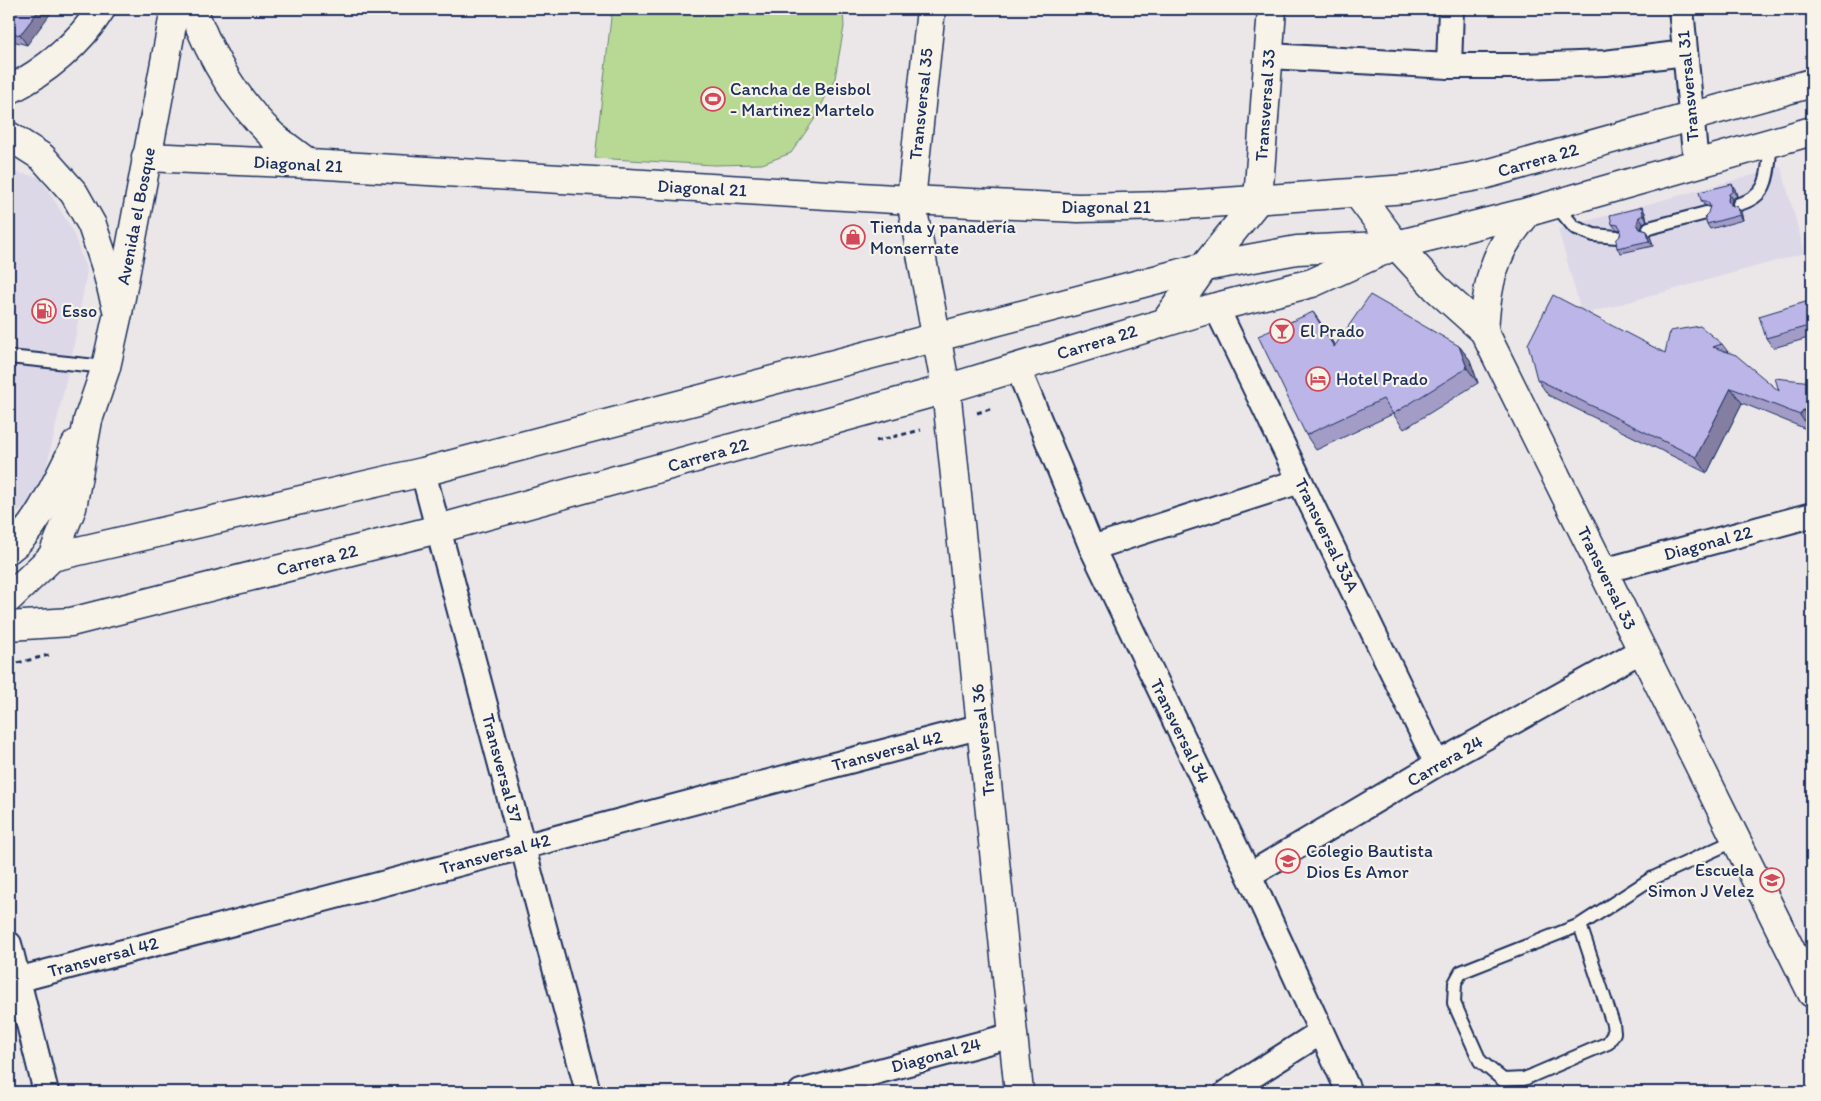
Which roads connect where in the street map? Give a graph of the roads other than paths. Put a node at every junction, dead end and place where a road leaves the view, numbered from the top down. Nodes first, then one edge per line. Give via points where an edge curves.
1 (101, 9) edge
2 (175, 9) edge
3 (193, 9) edge
4 (931, 9) edge
5 (1272, 9) edge
6 (1451, 9) edge
7 (1681, 9) edge
8 (1684, 53) junction
9 (1269, 56) junction
10 (1449, 66) junction
11 (1812, 84) edge
12 (9, 90) edge
13 (1691, 117) junction
14 (1812, 131) edge
15 (9, 136) edge
16 (1771, 142) junction
17 (146, 157) junction
18 (310, 164) junction
19 (1696, 164) junction
20 (1357, 193) junction
21 (911, 200) junction
22 (1258, 200) junction
23 (1555, 204) junction
24 (1739, 204) dead end
25 (1528, 212) junction
26 (1706, 213) edge
27 (1649, 228) dead end
28 (1618, 237) edge
29 (1396, 245) junction
30 (1204, 267) junction
31 (1216, 306) junction
32 (118, 313) junction
33 (1166, 321) junction
34 (1484, 331) junction
35 (937, 337) junction
36 (9, 357) edge
37 (1017, 366) junction
38 (106, 367) junction
39 (946, 389) junction
40 (88, 420) junction
41 (423, 472) junction
42 (1300, 481) junction
43 (1812, 516) edge
44 (438, 529) junction
45 (1092, 548) junction
46 (9, 549) edge
47 (52, 558) junction
48 (1603, 571) junction
49 (9, 598) edge
50 (9, 626) edge
51 (1642, 650) junction
52 (982, 726) junction
53 (1437, 764) junction
54 (1736, 840) junction
55 (522, 846) junction
56 (1249, 875) junction
57 (1580, 925) junction
58 (9, 944) edge
59 (13, 981) edge
60 (1812, 993) edge
61 (1321, 1032) junction
62 (1013, 1035) junction
63 (46, 1092) edge
64 (588, 1092) edge
65 (802, 1092) edge
66 (1019, 1092) edge
67 (1227, 1092) edge
68 (1349, 1092) edge

1 - 12 main road via 64,53
2 - 17 main road, Avenida el Bosque
3 - 18 main road via 216,62 242,101 273,136
4 - 21 main road, Transversal 35
5 - 9 main road, Transversal 33
6 - 10 street
7 - 8 street, Transversal 31
8 - 10 street via 1605,63
8 - 13 street, Transversal 31
9 - 10 street
9 - 22 main road, Transversal 33
11 - 13 main road, Carrera 22
13 - 19 street, Transversal 31
13 - 20 main road, Carrera 22 via 1483,175 1407,189
14 - 16 main road, Carrera 22
15 - 32 main road via 42,156 74,193 92,225
16 - 19 main road, Carrera 22
16 - 24 lane via 1762,192
17 - 18 main road, Diagonal 21
17 - 32 main road, Avenida el Bosque
18 - 21 main road, Diagonal 21
19 - 23 main road, Carrera 22
20 - 22 main road, Carrera 22
20 - 29 main road, Transversal 33
21 - 22 main road, Diagonal 21 via 1078,208
21 - 35 main road, Transversal 35
22 - 30 main road
23 - 25 main road, Carrera 22
23 - 28 lane via 1574,226 1594,235
25 - 29 main road, Carrera 22
25 - 34 main road via 1508,238 1494,267 1486,298
26 - 27 lane
29 - 30 main road, Carrera 22 via 1297,250
29 - 31 main road, Carrera 22 via 1312,283
29 - 34 main road, Transversal 33 via 1436,288
30 - 33 main road
30 - 35 main road, Carrera 22
31 - 33 main road, Carrera 22
31 - 42 street, Transversal 33A
32 - 38 main road, Avenida el Bosque
33 - 37 main road, Carrera 22
34 - 48 main road, Transversal 33
35 - 39 main road, Transversal 36
35 - 41 main road, Carrera 22
36 - 38 lane
37 - 39 main road, Carrera 22
37 - 45 street, Transversal 34
38 - 40 main road, Avenida el Bosque
39 - 44 main road, Carrera 22
39 - 52 main road, Transversal 36
40 - 46 main road, Avenida el Bosque via 40,511 18,543
40 - 47 main road, Avenida el Bosque via 72,508
41 - 44 street, Transversal 37
41 - 47 main road, Carrera 22
42 - 45 street
42 - 53 street, Transversal 33A
43 - 48 street, Diagonal 22
44 - 50 main road, Carrera 22 via 71,622
44 - 55 street, Transversal 37
45 - 56 street, Transversal 34
47 - 49 main road
48 - 51 main road, Transversal 33
51 - 53 street, Carrera 24
51 - 54 main road, Transversal 33
52 - 55 street, Transversal 42
52 - 62 main road, Transversal 36
53 - 56 street, Carrera 24
54 - 57 lane via 1651,879
54 - 60 main road, Transversal 33
55 - 59 street, Transversal 42
55 - 64 street, Transversal 37
56 - 61 street, Transversal 34
57 - 57 lane via 1462,972 1455,982 1454,1004 1480,1061 1503,1080 1524,1079 1541,1072 1608,1043 1614,1033
58 - 59 street
59 - 63 street
61 - 67 street
61 - 68 street, Transversal 34
62 - 65 street, Diagonal 24
62 - 66 main road, Transversal 36

